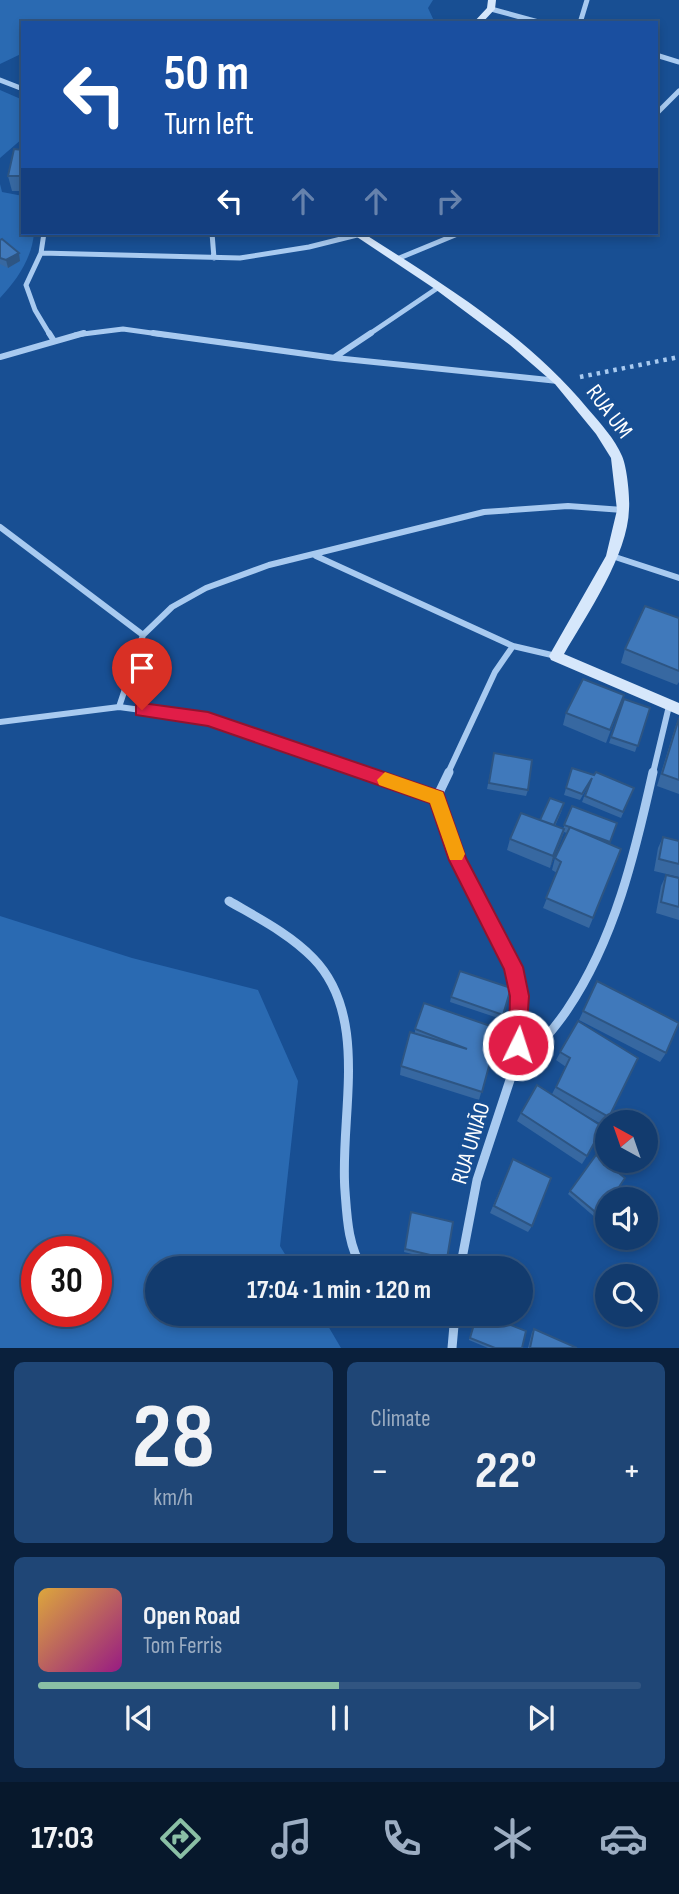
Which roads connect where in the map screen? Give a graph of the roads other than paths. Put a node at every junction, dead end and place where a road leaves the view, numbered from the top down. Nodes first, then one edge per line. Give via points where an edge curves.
1 (587, 0) edge
2 (492, 5) edge
3 (479, 21) edge
4 (536, 21) edge
5 (581, 21) edge
6 (658, 56) edge
7 (679, 62) edge
8 (0, 80) edge
9 (21, 88) edge
10 (679, 91) edge
11 (658, 112) edge
12 (44, 235) edge
13 (212, 235) edge
14 (353, 235) edge
15 (359, 235) edge
16 (455, 235) edge
17 (41, 253) junction
18 (214, 258) junction
19 (397, 260) junction
20 (439, 287) junction
21 (54, 341) junction
22 (0, 357) edge
23 (335, 358) junction
24 (559, 382) junction
25 (623, 510) junction
26 (0, 527) edge
27 (316, 556) junction
28 (612, 556) junction
29 (679, 578) edge
30 (142, 635) junction
31 (513, 646) junction
32 (556, 656) junction
33 (119, 707) junction
34 (674, 708) edge
35 (0, 722) edge
36 (437, 797) junction
37 (229, 901) dead end
38 (511, 1077) junction
39 (358, 1256) edge
40 (463, 1256) edge
41 (453, 1326) edge
42 (452, 1348) edge

1 - 5 street
2 - 3 street
2 - 4 street
6 - 7 street
8 - 9 street
10 - 11 street
12 - 17 street
13 - 18 street
14 - 18 street via 309,247
15 - 19 street, RUA UM
16 - 19 street
17 - 18 street
17 - 21 street via 26,285 27,294
19 - 20 street, RUA UM
20 - 23 street
20 - 24 street, RUA UM
21 - 22 street
21 - 23 street via 123,328
23 - 24 street
24 - 25 street, RUA UM via 617,458
25 - 27 street via 556,506 484,512
25 - 28 street, RUA UM
26 - 30 street
27 - 30 street via 269,565 206,587 172,607
27 - 31 street
28 - 29 street
28 - 32 street, RUA UM
30 - 33 street
31 - 32 street
31 - 36 street via 495,672
32 - 34 street
33 - 35 street
33 - 36 street via 208,719
34 - 38 street via 599,950 561,1020
36 - 38 street, RUA UNIÃO via 458,860 513,967 521,1017
37 - 39 street via 280,930 312,958 332,982 344,1012 343,1185
38 - 40 street, RUA UNIÃO via 477,1181
41 - 42 street

